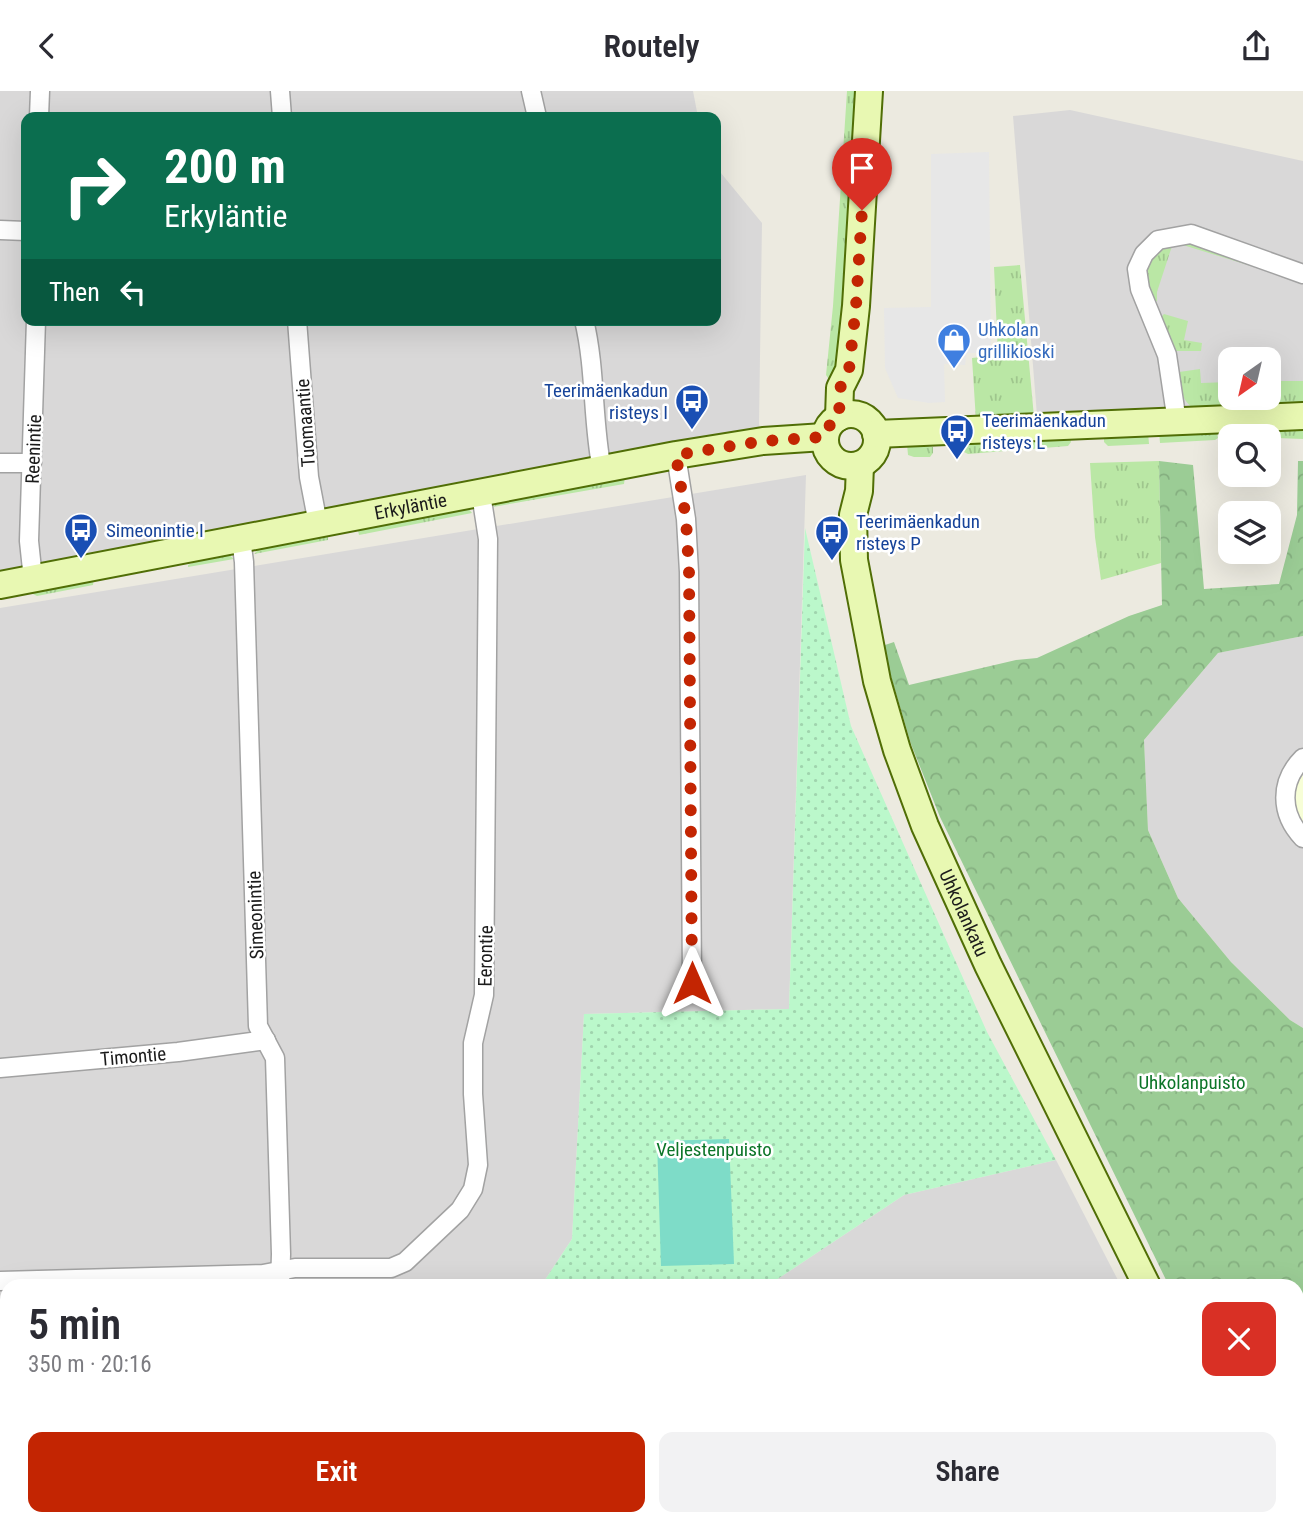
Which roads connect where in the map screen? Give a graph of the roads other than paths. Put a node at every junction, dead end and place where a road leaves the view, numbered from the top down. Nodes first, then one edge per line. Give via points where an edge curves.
1 (40, 91) edge
2 (280, 91) edge
3 (531, 91) edge
4 (869, 91) edge
5 (39, 112) edge
6 (282, 112) edge
7 (536, 112) edge
8 (0, 230) edge
9 (21, 231) edge
10 (1303, 275) edge
11 (36, 326) edge
12 (297, 326) edge
13 (585, 326) edge
14 (1303, 416) edge
15 (1177, 422) junction
16 (851, 426) junction
17 (676, 455) junction
18 (0, 463) edge
19 (32, 463) junction
20 (849, 464) junction
21 (601, 470) junction
22 (481, 493) junction
23 (318, 524) junction
24 (241, 539) junction
25 (33, 579) junction
26 (0, 585) edge
27 (1303, 758) edge
28 (1303, 838) edge
29 (692, 983) dead end
30 (266, 1040) junction
31 (0, 1068) edge
32 (280, 1279) edge
33 (1144, 1279) edge

1 - 5 street
2 - 6 street
3 - 7 street
4 - 16 street via 849,370 858,388
8 - 9 street
10 - 15 street via 1191,234 1158,240 1144,254 1137,269 1140,289 1167,355
11 - 19 street, Reenintie
12 - 23 street, Tuomaantie via 309,477
13 - 21 street
14 - 15 street, Erkyläntie
15 - 16 street, Erkyläntie
16 - 17 street, Erkyläntie
16 - 20 street via 827,452
16 - 20 street via 877,446 874,454
17 - 21 street, Erkyläntie
17 - 29 street via 689,572
18 - 19 street
19 - 25 street, Reenintie via 29,541
20 - 33 street, Uhkolankatu via 859,491 853,515 854,561 877,681 897,750 988,965
21 - 22 street, Erkyläntie
22 - 23 street, Erkyläntie
22 - 32 street, Eerontie via 488,539 485,981 473,1042 478,1165 473,1189 460,1210 405,1262 391,1268 295,1268
23 - 24 street, Erkyläntie
24 - 25 street, Erkyläntie
24 - 30 street, Simeonintie via 258,1026
25 - 26 street, Erkyläntie
27 - 28 street via 1285,787 1284,808
30 - 31 street, Timontie
30 - 32 street, Simeonintie via 275,1058

